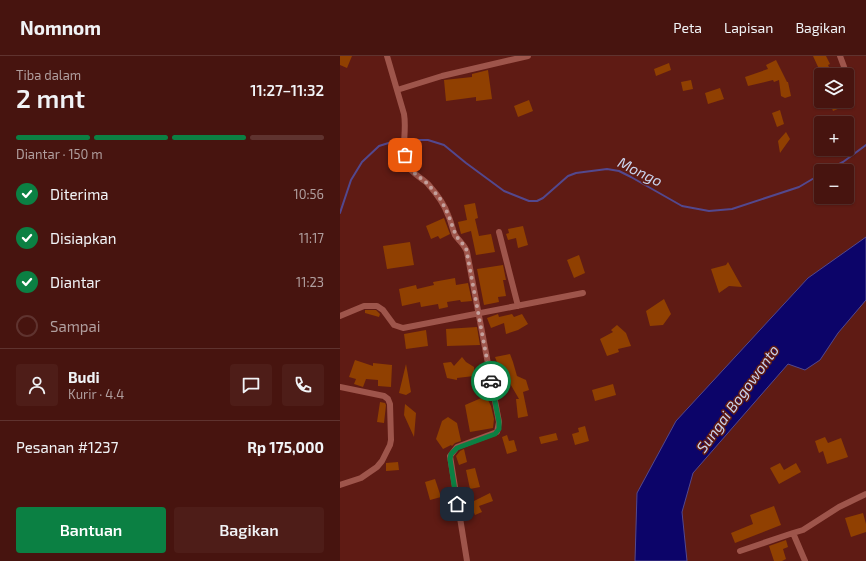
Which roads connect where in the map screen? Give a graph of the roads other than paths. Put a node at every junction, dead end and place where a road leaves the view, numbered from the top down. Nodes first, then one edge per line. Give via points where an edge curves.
1 (387, 56) edge
2 (528, 56) edge
3 (840, 56) edge
4 (844, 68) edge
5 (398, 90) junction
6 (499, 232) dead end
7 (583, 293) dead end
8 (518, 306) junction
9 (479, 314) junction
10 (340, 316) edge
11 (340, 387) edge
12 (340, 485) edge
13 (866, 494) edge
14 (793, 533) junction
15 (740, 551) dead end
16 (467, 561) edge
17 (804, 561) edge

1 - 5 street
2 - 5 street via 442,76
3 - 4 street
5 - 9 street via 406,123 407,164 441,200 456,236 466,248
6 - 8 street
7 - 8 street
8 - 9 street
9 - 10 street via 403,328 394,325 377,306 364,306
9 - 16 street via 499,425 495,434 457,448 450,456
11 - 12 street via 388,399 391,440 377,467 361,478
13 - 14 street via 839,507 813,525
14 - 15 street
14 - 17 street

